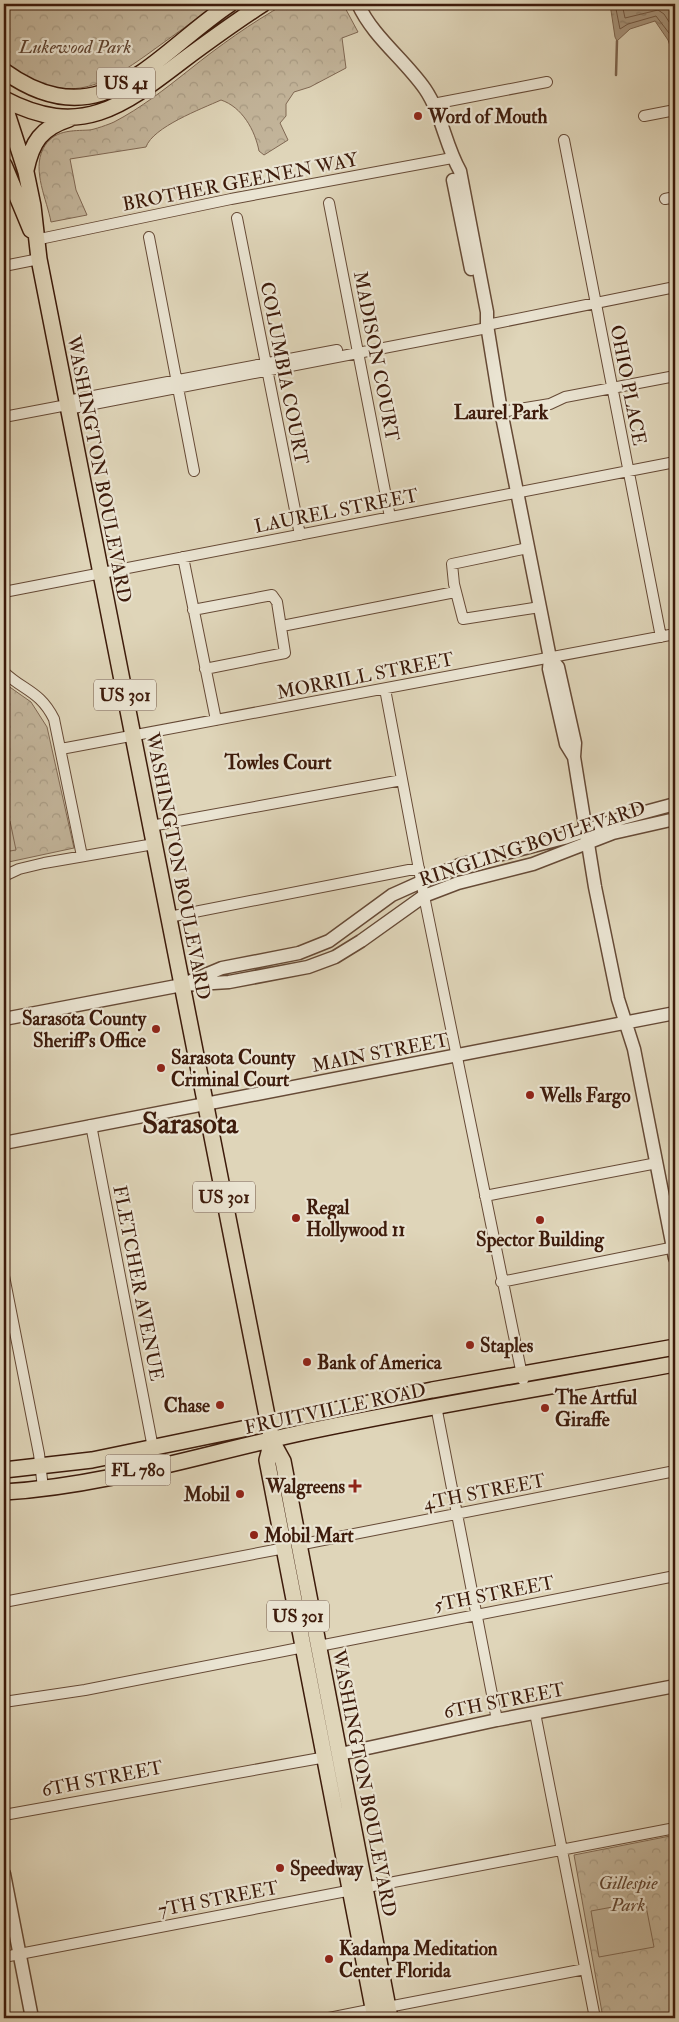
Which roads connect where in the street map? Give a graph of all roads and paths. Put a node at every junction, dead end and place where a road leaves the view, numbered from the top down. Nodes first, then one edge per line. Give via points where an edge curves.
1 (230, 4) edge
2 (263, 4) edge
3 (358, 4) edge
4 (4, 71) edge
5 (547, 82) dead end
6 (4, 99) edge
7 (4, 104) edge
8 (433, 104) junction
9 (675, 110) edge
10 (644, 116) dead end
11 (75, 118) junction
12 (9, 126) edge
13 (564, 140) dead end
14 (452, 158) junction
15 (4, 164) edge
16 (26, 172) junction
17 (329, 203) dead end
18 (237, 218) dead end
19 (149, 237) dead end
20 (35, 240) junction
21 (39, 259) junction
22 (4, 266) edge
23 (675, 287) edge
24 (595, 302) junction
25 (486, 325) junction
26 (357, 350) junction
27 (266, 367) junction
28 (675, 376) edge
29 (177, 384) junction
30 (611, 389) junction
31 (67, 405) junction
32 (501, 412) junction
33 (4, 417) edge
34 (675, 462) edge
35 (194, 471) dead end
36 (628, 471) junction
37 (517, 492) junction
38 (390, 517) junction
39 (300, 535) junction
40 (528, 548) junction
41 (183, 557) junction
42 (101, 574) junction
43 (4, 592) edge
44 (456, 592) junction
45 (540, 607) junction
46 (193, 610) junction
47 (282, 626) junction
48 (675, 634) edge
49 (661, 637) junction
50 (550, 658) junction
51 (205, 669) junction
52 (4, 672) edge
53 (385, 689) junction
54 (216, 720) junction
55 (133, 736) junction
56 (61, 749) junction
57 (402, 780) junction
58 (675, 804) edge
59 (675, 819) edge
60 (151, 826) junction
61 (588, 837) junction
62 (154, 844) junction
63 (82, 856) junction
64 (420, 874) junction
65 (4, 876) edge
66 (424, 896) junction
67 (169, 917) junction
68 (182, 985) junction
69 (675, 1013) edge
70 (4, 1019) edge
71 (625, 1022) junction
72 (457, 1056) junction
73 (206, 1105) junction
74 (91, 1125) junction
75 (4, 1143) edge
76 (657, 1163) junction
77 (485, 1196) junction
78 (675, 1251) edge
79 (4, 1276) edge
80 (501, 1282) junction
81 (675, 1347) edge
82 (675, 1364) edge
83 (521, 1375) junction
84 (526, 1391) junction
85 (436, 1406) junction
86 (269, 1423) junction
87 (272, 1441) junction
88 (152, 1448) junction
89 (40, 1467) junction
90 (4, 1470) edge
91 (675, 1471) edge
92 (43, 1488) junction
93 (4, 1492) edge
94 (457, 1514) junction
95 (292, 1547) junction
96 (675, 1576) edge
97 (4, 1602) edge
98 (476, 1614) junction
99 (311, 1647) junction
100 (675, 1686) edge
101 (4, 1702) edge
102 (535, 1713) junction
103 (498, 1720) junction
104 (333, 1756) junction
105 (4, 1815) edge
106 (675, 1828) edge
107 (562, 1850) junction
108 (4, 1874) edge
109 (358, 1889) junction
110 (19, 1954) junction
111 (4, 1957) edge
112 (585, 1969) junction
113 (382, 2013) edge
114 (32, 2018) edge
115 (329, 2018) edge
116 (595, 2018) edge

1 - 4 main road, US 41 via 123,85 99,95 81,98 52,96
2 - 11 main road, US 41 via 127,102 110,110
3 - 8 street via 368,24 415,75
5 - 8 street
6 - 11 main road, US 41 via 41,114
7 - 12 main road, WASHINGTON BOULEVARD / US 301
8 - 14 street
9 - 10 street
11 - 16 main road via 46,129 30,151
12 - 16 main road, WASHINGTON BOULEVARD / US 301
13 - 24 street, OHIO PLACE
14 - 20 street, BROTHER GEENEN WAY
14 - 25 street via 460,171 469,215 487,312
15 - 20 main road, WASHINGTON BOULEVARD / US 301
16 - 20 main road, WASHINGTON BOULEVARD / US 301
17 - 26 street, MADISON COURT
18 - 27 street, COLUMBIA COURT
19 - 29 street
20 - 21 main road, WASHINGTON BOULEVARD / US 301
21 - 22 street
21 - 31 main road, WASHINGTON BOULEVARD / US 301
23 - 24 street
24 - 25 street
24 - 30 street, OHIO PLACE
25 - 26 street
25 - 32 street
26 - 27 street
26 - 38 street, MADISON COURT
27 - 29 street
27 - 39 street, COLUMBIA COURT
28 - 30 street
29 - 31 street
29 - 35 street
30 - 32 street
30 - 36 street, OHIO PLACE
31 - 33 street
31 - 42 main road, WASHINGTON BOULEVARD / US 301
32 - 37 street
34 - 36 street, LAUREL STREET
36 - 37 street, LAUREL STREET
36 - 49 street, OHIO PLACE
37 - 38 street, LAUREL STREET
37 - 40 street
38 - 39 street, LAUREL STREET
39 - 41 street, LAUREL STREET
40 - 44 street via 452,564
40 - 45 street
41 - 42 street, LAUREL STREET
41 - 46 street
42 - 43 street, LAUREL STREET
42 - 55 main road, WASHINGTON BOULEVARD / US 301
44 - 45 street via 463,619
44 - 47 street
45 - 50 street
46 - 47 street via 272,595 277,602
46 - 51 street
47 - 51 street via 284,655
48 - 49 street, MORRILL STREET
49 - 50 street, MORRILL STREET
50 - 53 street, MORRILL STREET
50 - 61 street via 549,669 566,744 574,757
51 - 54 street
52 - 56 street via 30,689 47,706 54,719
53 - 54 street, MORRILL STREET
53 - 57 street
54 - 55 street, MORRILL STREET
55 - 56 street, MORRILL STREET
55 - 60 main road, WASHINGTON BOULEVARD / US 301
56 - 63 street
57 - 60 street
57 - 64 street
58 - 61 street, RINGLING BOULEVARD via 623,818
59 - 61 street, RINGLING BOULEVARD
60 - 62 main road, WASHINGTON BOULEVARD / US 301
61 - 64 street, RINGLING BOULEVARD via 564,838
61 - 66 street, RINGLING BOULEVARD via 533,864 458,883
61 - 71 street via 602,923
62 - 63 street
62 - 67 main road, WASHINGTON BOULEVARD / US 301
63 - 65 street via 20,869
64 - 66 street
64 - 67 street
64 - 68 street, RINGLING BOULEVARD via 329,942 299,954 222,968
66 - 68 street, RINGLING BOULEVARD via 362,941 335,957 308,967 229,982
66 - 72 street
67 - 68 main road, WASHINGTON BOULEVARD / US 301
68 - 70 street, RINGLING BOULEVARD
68 - 73 main road, WASHINGTON BOULEVARD / US 301
69 - 71 street, MAIN STREET
71 - 72 street, MAIN STREET
71 - 76 street via 634,1049
72 - 73 street, MAIN STREET
72 - 77 street
73 - 74 street, MAIN STREET
73 - 86 main road, WASHINGTON BOULEVARD / US 301
74 - 75 street, MAIN STREET
74 - 88 street, FLETCHER AVENUE
76 - 77 street
76 - 78 street
77 - 80 street
78 - 80 street
79 - 89 street
80 - 83 street
81 - 83 main road, FRUITVILLE ROAD
82 - 84 main road, FRUITVILLE ROAD
83 - 84 street
83 - 86 main road, FRUITVILLE ROAD
84 - 85 main road, FRUITVILLE ROAD
85 - 87 main road, FRUITVILLE ROAD
85 - 94 street
86 - 87 main road, WASHINGTON BOULEVARD / US 301
86 - 88 main road, FRUITVILLE ROAD / FL 780
87 - 92 main road, FRUITVILLE ROAD / FL 780
87 - 95 main road, WASHINGTON BOULEVARD / US 301 via 283,1461
88 - 89 main road, FRUITVILLE ROAD / FL 780
89 - 90 main road, FRUITVILLE ROAD / FL 780
89 - 92 street
91 - 94 street, 4TH STREET
92 - 93 main road, FRUITVILLE ROAD / FL 780
94 - 95 street, 4TH STREET
94 - 98 street
95 - 97 street, 4TH STREET
95 - 99 main road, WASHINGTON BOULEVARD / US 301
96 - 98 street, 5TH STREET
98 - 99 street, 5TH STREET
98 - 103 street
99 - 101 street, 5TH STREET
99 - 104 main road, WASHINGTON BOULEVARD / US 301
99 - 104 main road, WASHINGTON BOULEVARD / US 301 via 336,1732
100 - 102 street, 6TH STREET
102 - 103 street, 6TH STREET
102 - 107 street
103 - 104 street, 6TH STREET
104 - 105 street, 6TH STREET
104 - 109 main road, WASHINGTON BOULEVARD / US 301
106 - 107 street, 7TH STREET
107 - 109 street, 7TH STREET
107 - 112 street
108 - 110 street
109 - 110 street, 7TH STREET
109 - 113 main road, WASHINGTON BOULEVARD / US 301
110 - 111 street, 7TH STREET
110 - 114 street
112 - 113 street
112 - 116 street
113 - 115 street

